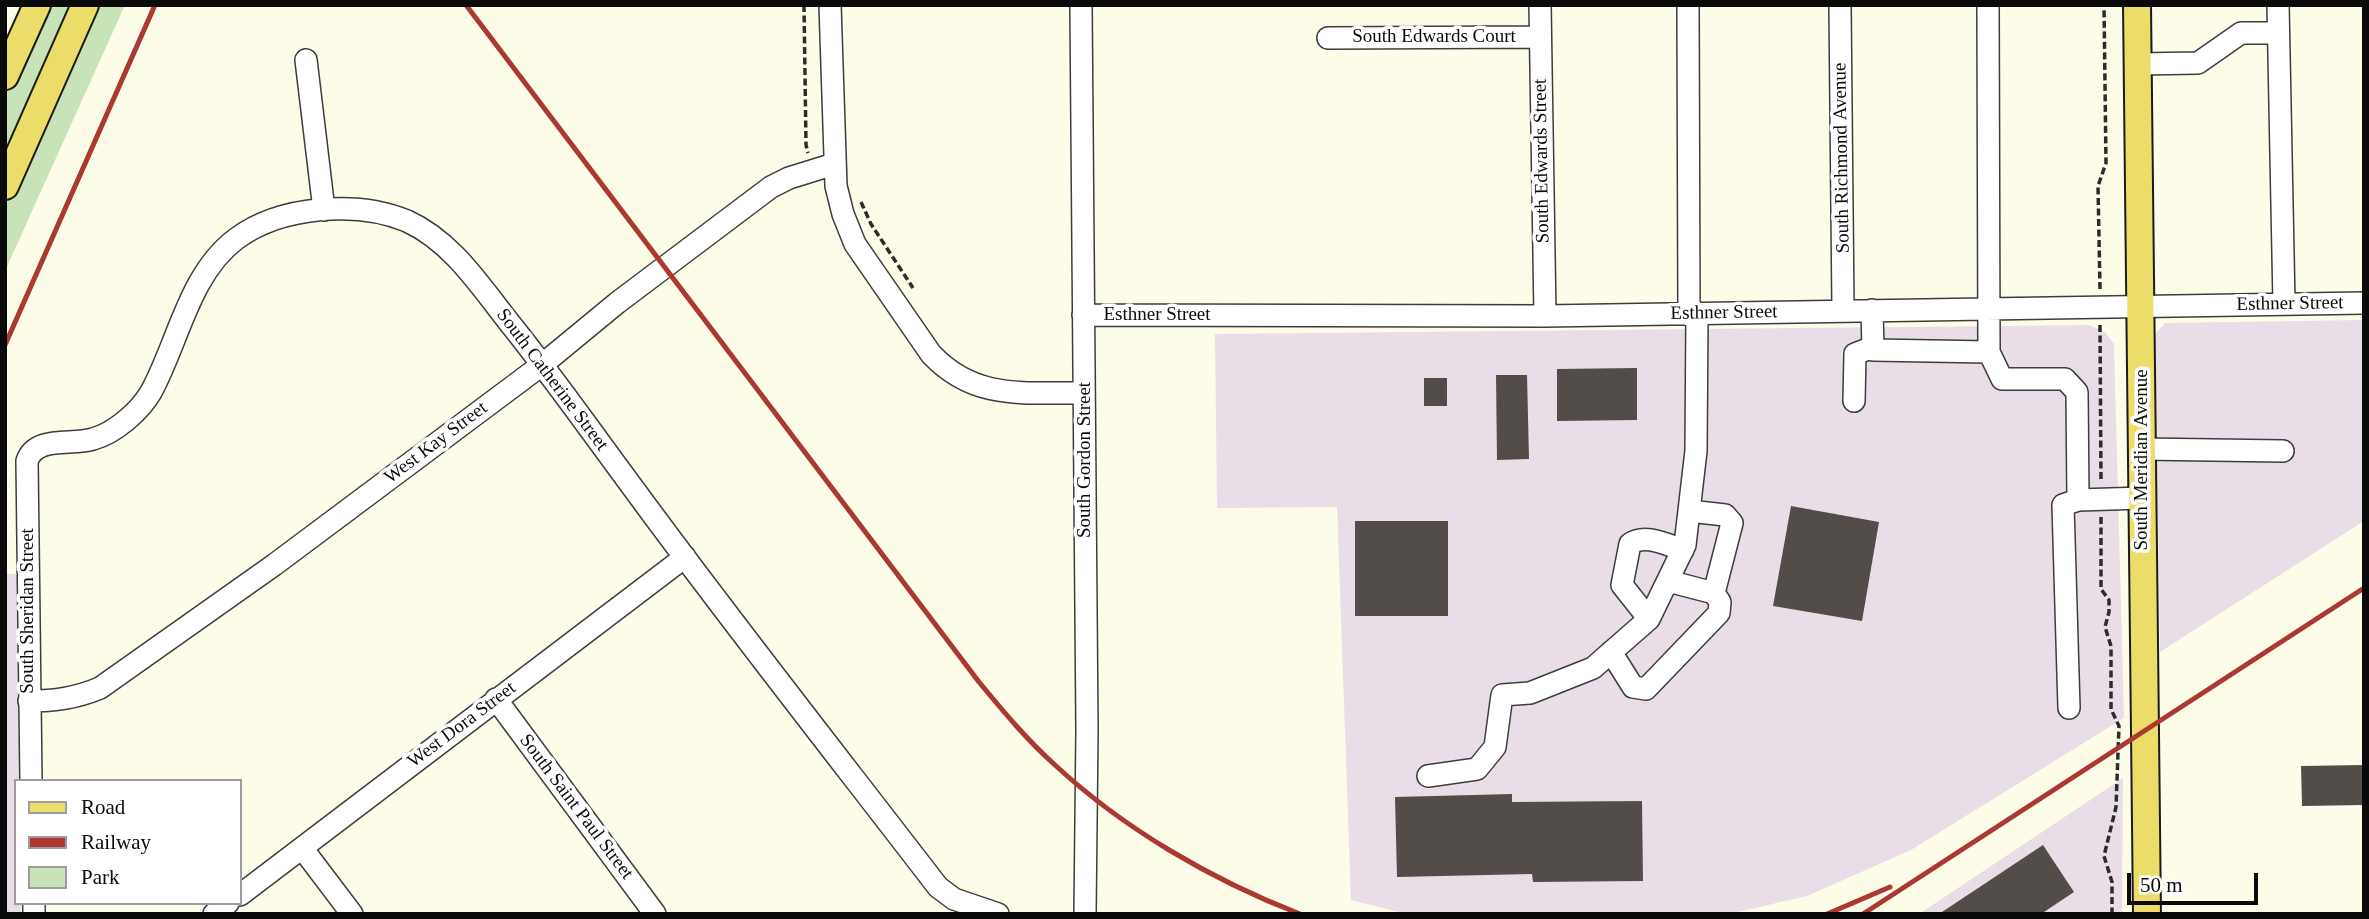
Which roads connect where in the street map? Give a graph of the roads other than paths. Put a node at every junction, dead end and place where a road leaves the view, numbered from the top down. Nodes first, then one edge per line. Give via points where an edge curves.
1 (37, 5) edge
2 (85, 5) edge
3 (831, 5) edge
4 (1081, 5) edge
5 (1540, 5) edge
6 (1688, 5) edge
7 (1840, 5) edge
8 (1988, 5) edge
9 (2137, 5) edge
10 (2278, 5) edge
11 (2278, 33) junction
12 (1541, 37) junction
13 (1328, 38) dead end
14 (306, 60) dead end
15 (2138, 64) junction
16 (5, 76) edge
17 (834, 164) junction
18 (5, 186) edge
19 (324, 211) junction
20 (2364, 303) edge
21 (2284, 304) junction
22 (2141, 306) junction
23 (1843, 310) junction
24 (1872, 310) junction
25 (1989, 310) junction
26 (1083, 315) junction
27 (1693, 315) junction
28 (1545, 316) junction
29 (1873, 347) junction
30 (1989, 352) junction
31 (542, 364) junction
32 (1084, 393) junction
33 (1854, 401) dead end
34 (39, 446) joint
35 (2142, 449) junction
36 (2283, 451) dead end
37 (2143, 498) junction
38 (2078, 500) junction
39 (1689, 510) junction
40 (1683, 550) junction
41 (685, 557) junction
42 (1668, 581) junction
43 (1714, 593) junction
44 (1649, 619) junction
45 (1611, 652) junction
46 (496, 699) junction
47 (29, 701) junction
48 (2069, 708) dead end
49 (1428, 776) dead end
50 (31, 779) edge
51 (302, 848) junction
52 (242, 893) edge
53 (352, 914) edge
54 (655, 914) edge
55 (998, 914) edge
56 (1084, 914) edge
57 (2147, 914) edge

1 - 16 main road
2 - 18 main road
3 - 17 street
4 - 26 street, South Gordon Street
5 - 12 street, South Edwards Street
6 - 27 street
7 - 23 street, South Richmond Avenue
8 - 25 street
9 - 15 main road, South Meridian Avenue
10 - 11 street
11 - 15 street via 2241,33 2197,63
11 - 21 street
12 - 13 street, South Edwards Court
12 - 28 street, South Edwards Street
14 - 19 street
15 - 22 main road, South Meridian Avenue
17 - 31 street, West Kay Street via 771,187
17 - 32 street via 843,214 855,244 946,370 980,387 1001,391
19 - 31 street, South Catherine Street via 377,212 408,222 437,240 464,265
19 - 34 street, South Catherine Street via 292,214 235,239 207,271 149,395 127,419 94,439
20 - 21 street, Esthner Street
21 - 22 street, Esthner Street
22 - 25 street, Esthner Street
22 - 35 main road, South Meridian Avenue
23 - 24 street, Esthner Street
23 - 27 street, Esthner Street
24 - 25 street, Esthner Street
24 - 29 street
25 - 30 street
26 - 28 street, Esthner Street
26 - 32 street, South Gordon Street
27 - 28 street, Esthner Street
27 - 39 street via 1696,451
29 - 30 street
29 - 33 street via 1855,354
30 - 38 street via 2002,379 2065,379 2077,392
31 - 41 street, South Catherine Street
31 - 47 street, West Kay Street via 274,565 100,688 55,701
32 - 56 street, South Gordon Street
34 - 47 street, South Sheridan Street via 27,461
35 - 36 street
35 - 37 main road, South Meridian Avenue
37 - 38 street
37 - 57 main road, South Meridian Avenue
38 - 48 street via 2063,505
39 - 40 street
39 - 43 street via 1725,515 1732,523
40 - 42 street
40 - 44 street via 1647,539 1630,544 1622,585
41 - 46 street, West Dora Street
41 - 55 street, South Catherine Street via 938,887 954,899
42 - 43 street
42 - 44 street
43 - 45 street via 1720,613 1646,689 1633,687
44 - 45 street
45 - 49 street via 1593,668 1530,693 1502,695 1495,747 1478,769
46 - 51 street, West Dora Street
46 - 54 street, South Saint Paul Street
47 - 50 street, South Sheridan Street
51 - 52 street, West Dora Street
51 - 53 street

